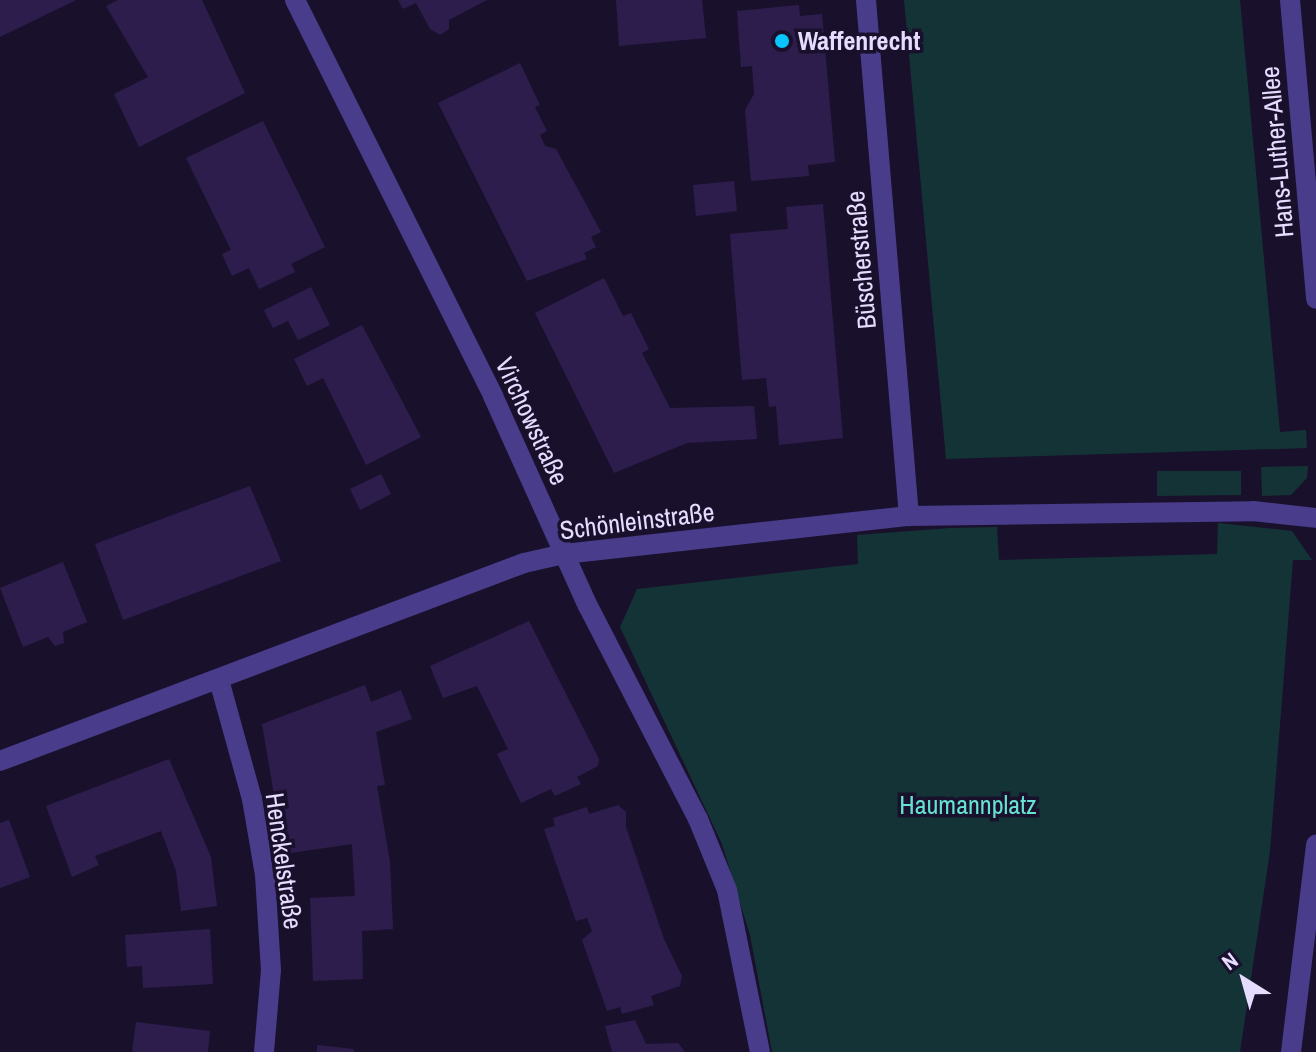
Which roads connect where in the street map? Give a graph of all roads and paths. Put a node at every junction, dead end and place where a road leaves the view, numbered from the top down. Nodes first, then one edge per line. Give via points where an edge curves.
1 (295, 0) edge
2 (866, 0) edge
3 (1290, 0) edge
4 (1308, 95) edge
5 (1316, 299) edge
6 (909, 516) junction
7 (1316, 518) edge
8 (564, 554) junction
9 (219, 680) junction
10 (0, 761) edge
11 (1316, 845) edge
12 (264, 1052) edge
13 (760, 1052) edge
14 (1291, 1052) edge

1 - 8 street, Virchowstraße via 493,396
2 - 6 street, Büscherstraße
3 - 4 street, Hans-Luther-Allee
4 - 5 street, Hans-Luther-Allee
6 - 7 street, Schönleinstraße via 1253,511
6 - 8 street, Schönleinstraße
8 - 9 street, Schönleinstraße via 524,563
8 - 13 street, Virchowstraße via 652,724 727,890
9 - 10 street, Schönleinstraße
9 - 12 street, Henckelstraße via 252,799 265,875 271,970
11 - 14 street

